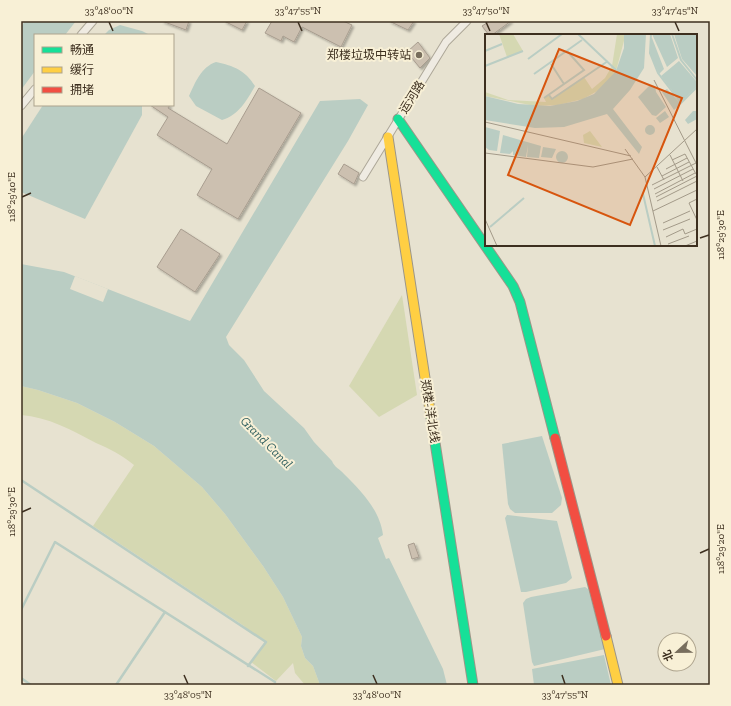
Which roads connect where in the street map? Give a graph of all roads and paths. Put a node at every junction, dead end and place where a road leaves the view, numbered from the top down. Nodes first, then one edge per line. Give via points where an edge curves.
1 (94, 21) edge
2 (464, 22) edge
3 (82, 34) edge
4 (34, 90) edge
5 (21, 106) edge
6 (398, 119) junction
7 (388, 137) junction
8 (363, 177) dead end
9 (485, 245) edge
10 (485, 246) edge
11 (473, 685) edge
12 (618, 685) edge

1 - 3 street
2 - 6 street, 运河路 via 446,42
4 - 5 street
6 - 7 street, 运河路
6 - 9 street
7 - 8 street, 运河路
7 - 11 street, 郑楼-洋北线
10 - 12 street via 513,286 520,302

